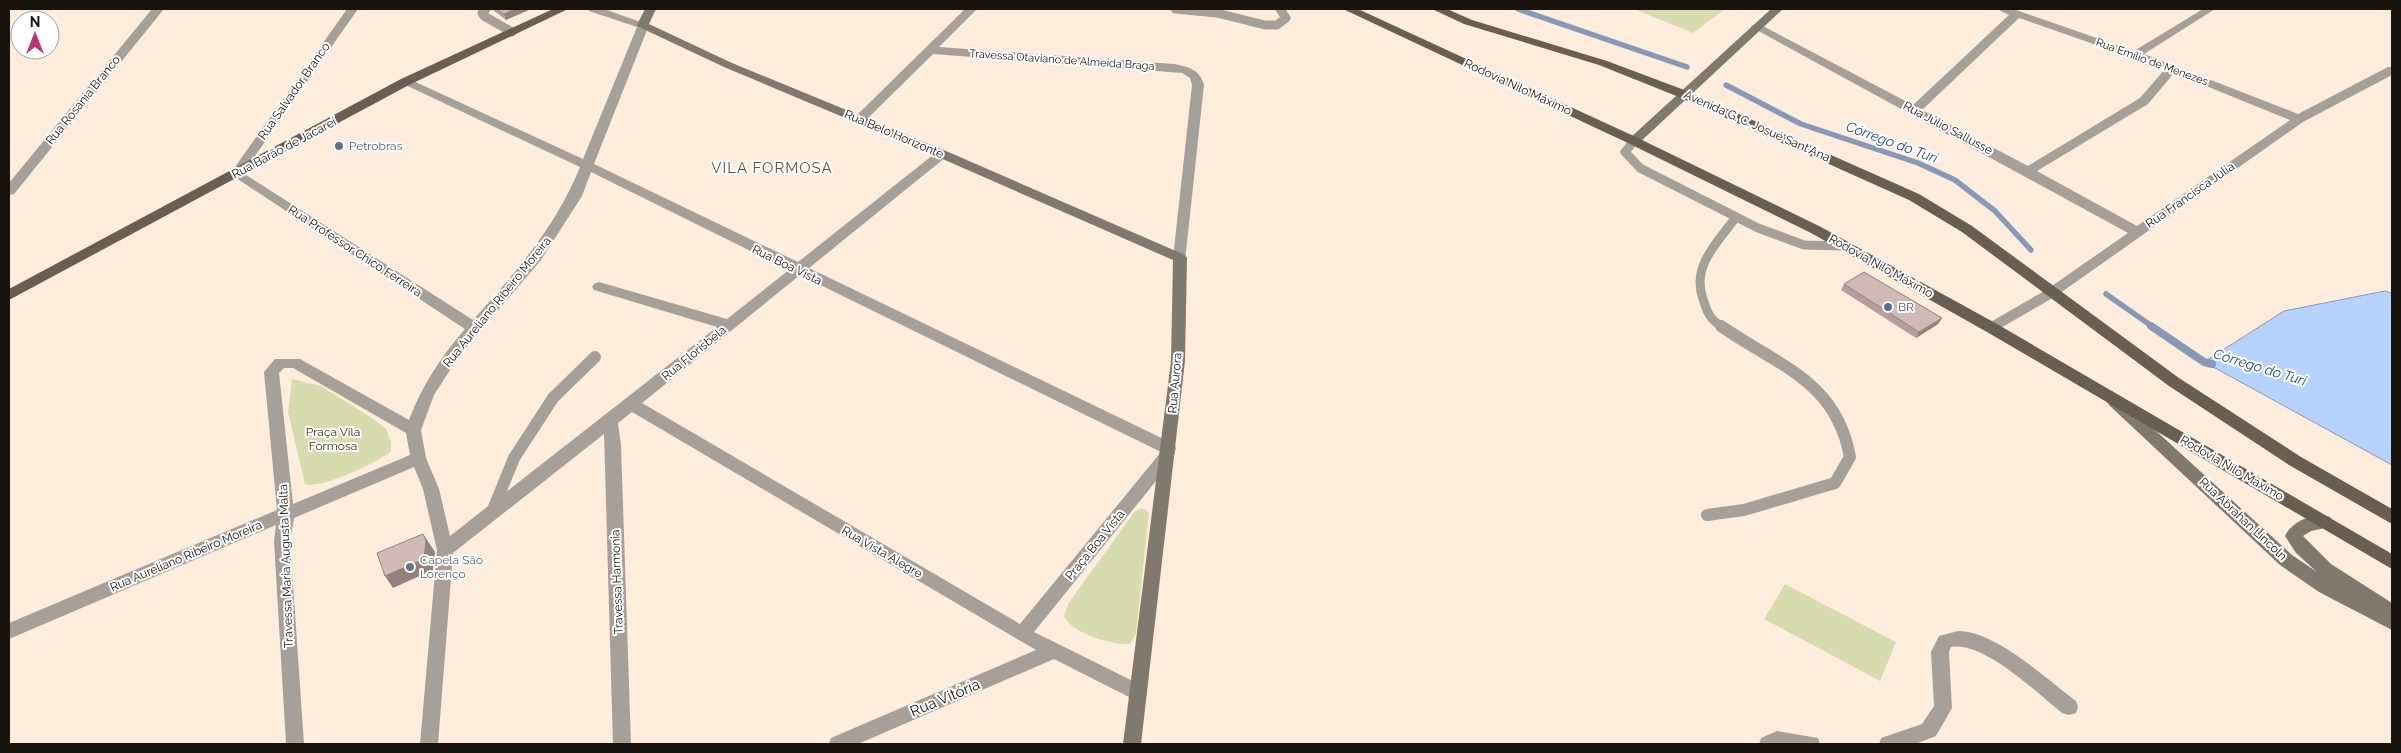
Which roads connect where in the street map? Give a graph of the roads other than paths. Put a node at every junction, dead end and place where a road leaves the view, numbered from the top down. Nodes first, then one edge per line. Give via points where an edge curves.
1 (158, 9) edge
2 (352, 9) edge
3 (486, 9) edge
4 (562, 9) edge
5 (593, 9) edge
6 (650, 9) edge
7 (971, 9) edge
8 (1175, 9) edge
9 (1280, 9) edge
10 (1349, 9) edge
11 (1438, 9) edge
12 (1778, 9) edge
13 (2003, 9) edge
14 (2210, 9) edge
15 (2017, 14) junction
16 (644, 25) junction
17 (1757, 27) junction
18 (512, 32) junction
19 (930, 50) junction
20 (2135, 55) junction
21 (2172, 68) junction
22 (2392, 70) edge
23 (1193, 73) joint
24 (2387, 80) edge
25 (405, 82) junction
26 (1683, 94) junction
27 (1914, 110) junction
28 (2299, 119) junction
29 (859, 120) junction
30 (1634, 141) junction
31 (942, 154) junction
32 (588, 166) junction
33 (2028, 171) junction
34 (236, 174) junction
35 (9, 191) edge
36 (1736, 217) junction
37 (2137, 232) junction
38 (1844, 246) junction
39 (1180, 258) junction
40 (797, 270) junction
41 (599, 288) dead end
42 (2051, 293) junction
43 (9, 295) edge
44 (728, 325) junction
45 (474, 328) junction
46 (1992, 328) junction
47 (595, 357) dead end
48 (2108, 396) junction
49 (631, 404) junction
50 (610, 420) junction
51 (413, 430) junction
52 (1168, 452) junction
53 (418, 458) junction
54 (286, 514) junction
55 (492, 514) junction
56 (1708, 515) dead end
57 (2392, 517) edge
58 (2324, 522) junction
59 (446, 550) junction
60 (2392, 562) edge
61 (2392, 612) edge
62 (2392, 623) edge
63 (9, 631) edge
64 (1022, 634) junction
65 (1053, 651) junction
66 (1138, 692) junction
67 (2069, 707) dead end
68 (295, 744) edge
69 (429, 744) edge
70 (622, 744) edge
71 (838, 744) edge
72 (1132, 744) edge
73 (1768, 744) edge
74 (1812, 744) edge
75 (1888, 744) edge

1 - 35 street, Rua Rosania Branco
2 - 34 street, Rua Salvador Branco
3 - 18 lane via 482,13 484,16
4 - 18 main road, Rua Barão de Jacareí
5 - 16 street, Rua Belo Horizonte
6 - 16 street, Rua Aureliano Ribeiro Moreira
7 - 19 street
8 - 9 lane via 1217,13 1277,25 1286,18
10 - 30 main road, Rodovia Nilo Máximo
11 - 26 main road, Avenida G. C. Josué Sant'Ana via 1468,22 1603,63
12 - 17 street
13 - 15 street, Rua Emílio de Menezes
14 - 20 street
15 - 20 street, Rua Emílio de Menezes
15 - 27 street
16 - 29 street, Rua Belo Horizonte via 728,65
16 - 32 street, Rua Aureliano Ribeiro Moreira
17 - 26 street
17 - 27 street, Rua Júlio Sallusse
18 - 25 main road, Rua Barão de Jacareí
19 - 23 street, Travessa Otaviano de Almeida Braga via 1174,68
19 - 29 street
20 - 21 street, Rua Emílio de Menezes
21 - 28 street, Rua Emílio de Menezes
21 - 33 street via 2144,101
22 - 24 street, Rua Francisca Júlia
23 - 39 street, Rua Aurora via 1198,85
24 - 28 street, Rua Francisca Júlia
25 - 32 street, Rua Boa Vista
25 - 34 main road, Rua Barão de Jacareí
26 - 30 street
26 - 42 main road, Avenida G. C. Josué Sant'Ana via 1914,196 1967,229
27 - 33 street, Rua Júlio Sallusse
28 - 37 street, Rua Francisca Júlia
29 - 31 street, Rua Belo Horizonte
30 - 36 lane via 1625,152 1640,168
30 - 38 main road, Rodovia Nilo Máximo
31 - 39 street, Rua Belo Horizonte
31 - 40 street, Rua Florisbela
32 - 40 street, Rua Boa Vista
32 - 45 street, Rua Aureliano Ribeiro Moreira via 575,196 536,257
33 - 37 street, Rua Júlio Sallusse
34 - 43 main road, Rua Barão de Jacareí
34 - 45 street, Rua Professor Chico Ferreira
36 - 38 lane via 1804,245
36 - 56 lane via 1702,264 1698,286 1710,318 1801,376 1829,402 1846,436 1850,457 1835,483 1744,510
37 - 42 street, Rua Francisca Júlia
38 - 46 main road, Rodovia Nilo Máximo
39 - 52 street, Rua Aurora via 1178,361
40 - 44 street, Rua Florisbela
40 - 52 street, Rua Boa Vista
41 - 44 street
42 - 46 street, Rua Francisca Júlia
42 - 57 main road, Avenida G. C. Josué Sant'Ana via 2190,393 2295,461
44 - 49 street, Rua Florisbela
45 - 51 street, Rua Aureliano Ribeiro Moreira via 437,376
46 - 48 main road, Rodovia Nilo Máximo
47 - 55 lane via 553,398 514,458
48 - 58 main road, Rodovia Nilo Máximo
48 - 62 street, Rua Abrahan Lincoln via 2286,560 2325,587
49 - 50 street, Rua Florisbela
49 - 64 street, Rua Vista Alegre
50 - 55 street, Rua Florisbela
50 - 70 street, Travessa Harmonia
51 - 53 street
51 - 54 street, Travessa Maria Augusta Malta via 295,363 280,363 271,372
52 - 64 street, Praça Boa Vista
52 - 66 street, Rua Aurora
53 - 54 street, Rua Aureliano Ribeiro Moreira
53 - 59 street via 431,489
54 - 63 street, Rua Aureliano Ribeiro Moreira
54 - 68 street, Travessa Maria Augusta Malta via 282,541
55 - 59 street, Rua Florisbela
58 - 60 main road, Rodovia Nilo Máximo
58 - 61 street, Rua Abrahan Lincoln via 2308,524 2297,530 2293,536 2301,548 2313,561
59 - 69 street
64 - 65 street, Rua Vista Alegre
65 - 66 street, Rua Vista Alegre
65 - 71 street, Rua Vitória
66 - 72 street, Rua Aurora
67 - 75 street via 1993,652 1956,637 1945,641 1940,652 1943,708 1929,730
73 - 74 street via 1780,740

